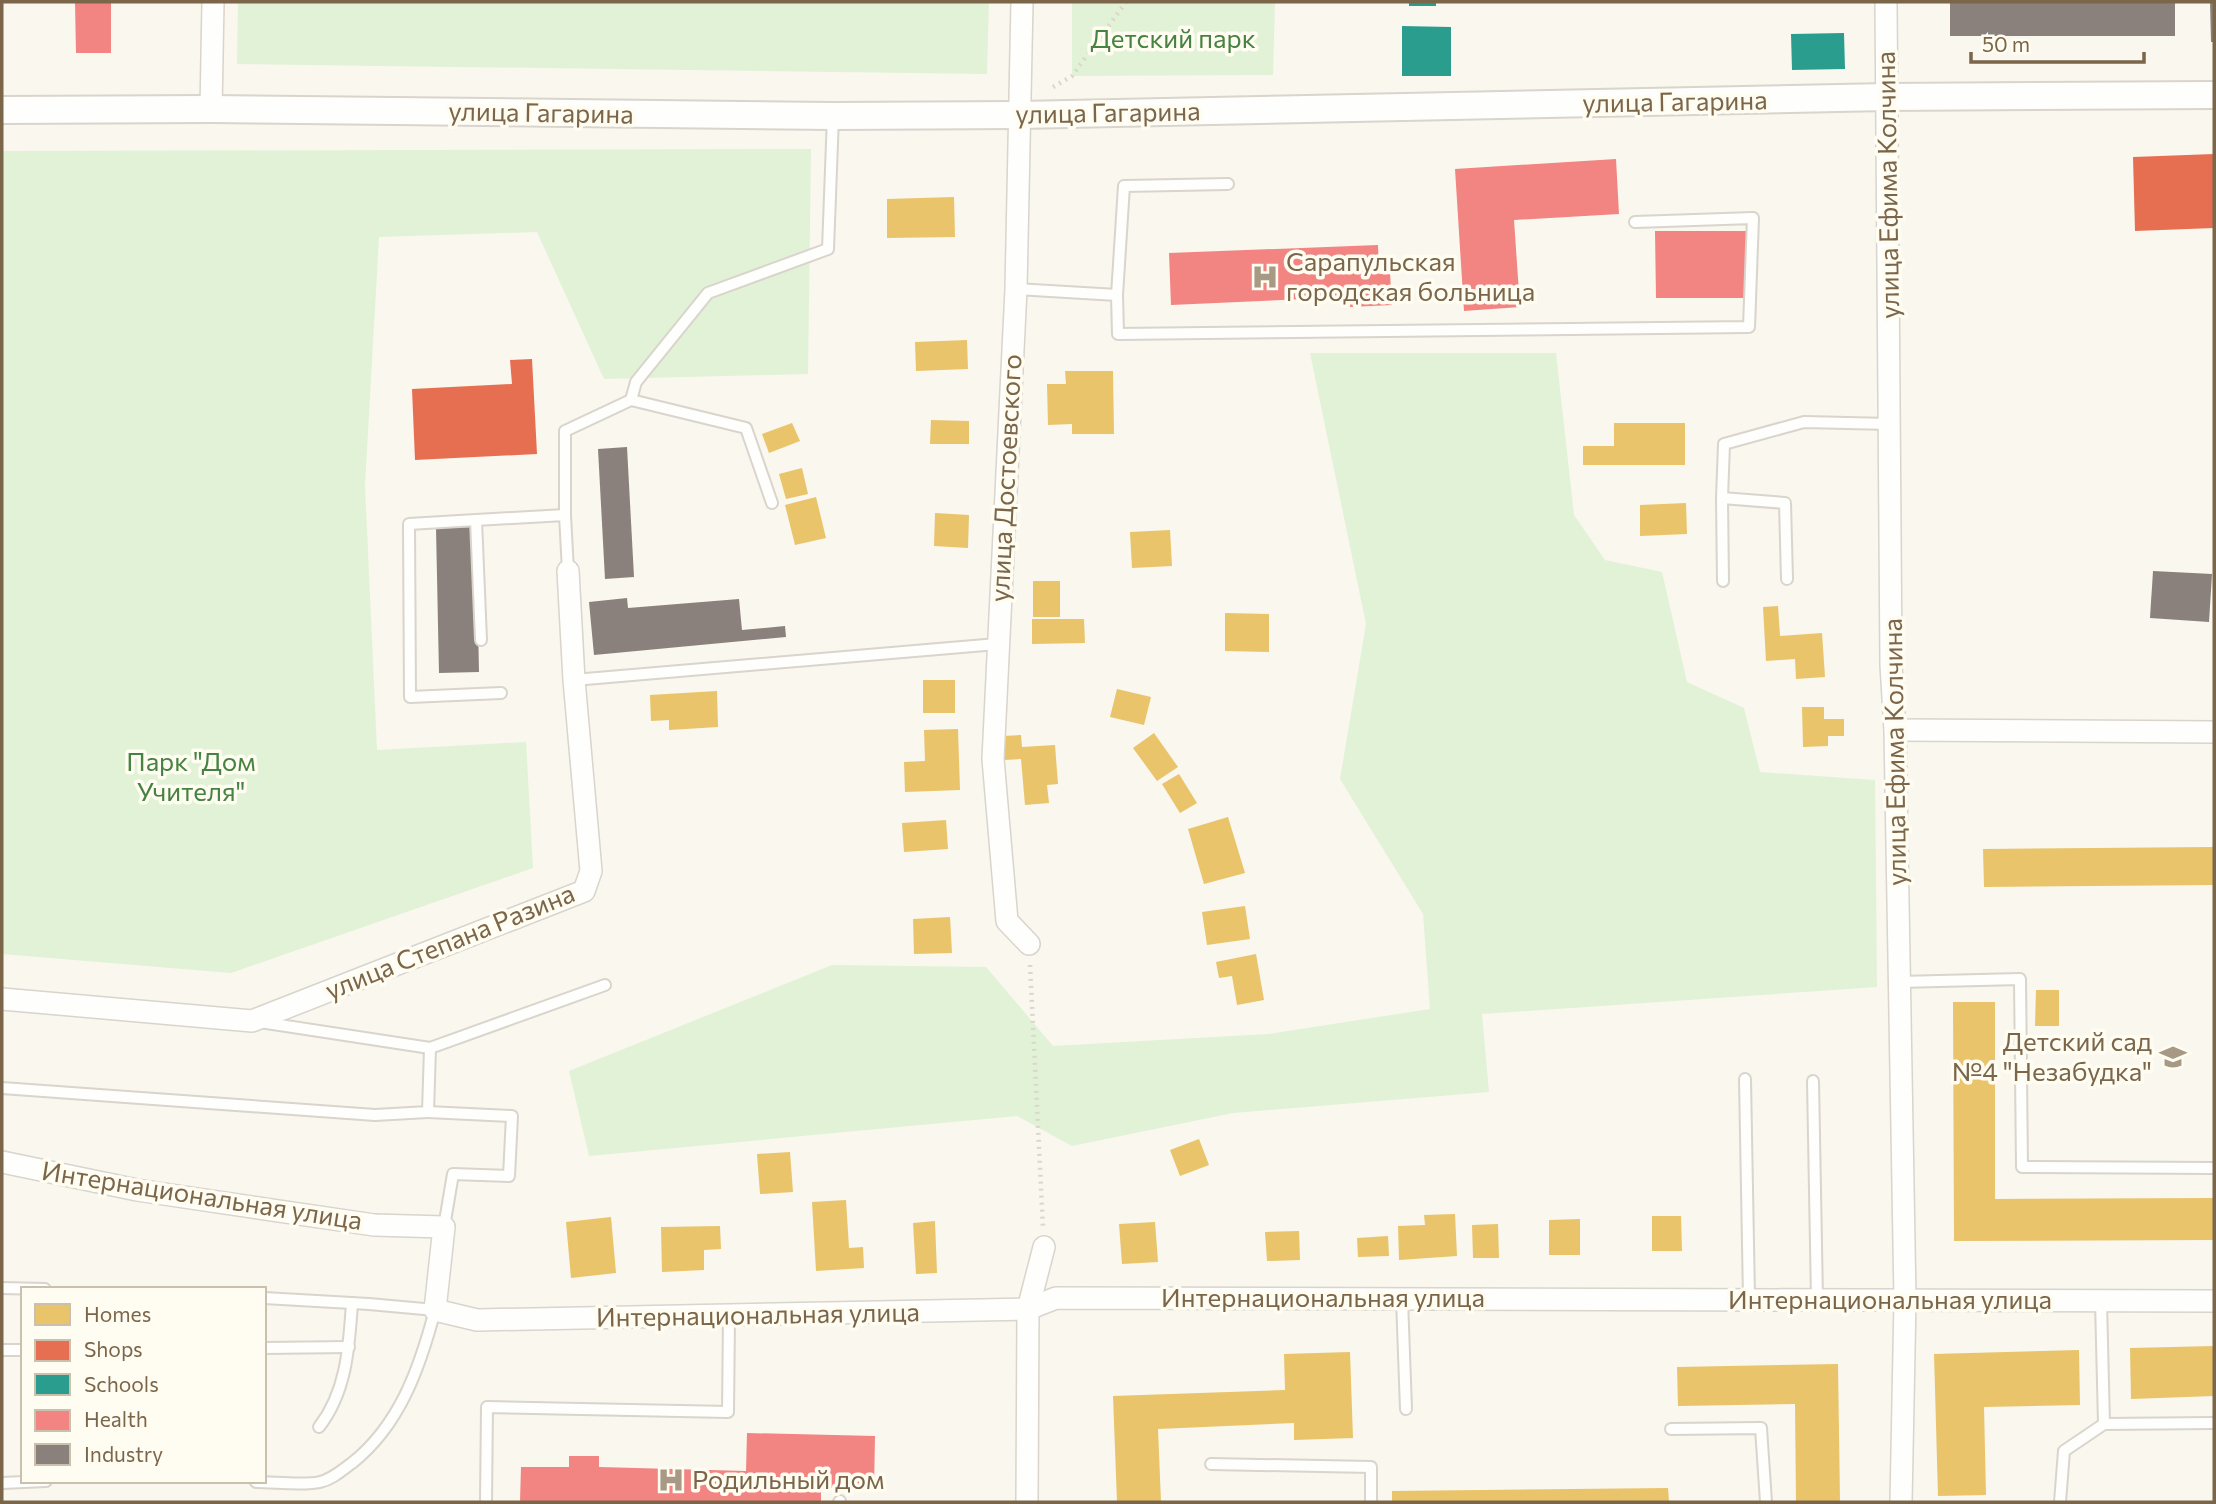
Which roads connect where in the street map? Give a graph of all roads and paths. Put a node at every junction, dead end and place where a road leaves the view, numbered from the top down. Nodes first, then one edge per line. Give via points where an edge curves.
1 (213, 2) edge
2 (1023, 2) edge
3 (1126, 2) edge
4 (1886, 2) edge
5 (1053, 87) dead end
6 (2214, 95) edge
7 (1887, 97) junction
8 (211, 109) junction
9 (2, 110) edge
10 (1020, 115) junction
11 (833, 116) junction
12 (1228, 184) dead end
13 (1635, 222) dead end
14 (1016, 289) junction
15 (1116, 295) junction
16 (631, 400) junction
17 (1890, 424) junction
18 (1721, 498) junction
19 (772, 503) dead end
20 (565, 514) junction
21 (477, 520) junction
22 (569, 571) joint
23 (1787, 579) dead end
24 (1723, 582) dead end
25 (481, 640) dead end
26 (998, 644) junction
27 (574, 680) junction
28 (501, 693) dead end
29 (1895, 730) junction
30 (2214, 732) edge
31 (1029, 944) joint
32 (1899, 982) junction
33 (605, 985) dead end
34 (2, 999) edge
35 (252, 1021) junction
36 (430, 1048) junction
37 (1745, 1079) dead end
38 (1813, 1081) dead end
39 (2, 1088) edge
40 (428, 1112) junction
41 (2, 1162) edge
42 (2214, 1168) edge
43 (444, 1227) junction
44 (1044, 1247) joint
45 (2, 1288) edge
46 (21, 1288) edge
47 (266, 1298) edge
48 (1749, 1298) junction
49 (1402, 1299) junction
50 (1817, 1299) junction
51 (1905, 1300) junction
52 (2101, 1301) junction
53 (2214, 1301) edge
54 (352, 1303) junction
55 (1028, 1308) junction
56 (435, 1310) junction
57 (729, 1316) junction
58 (266, 1348) edge
59 (349, 1348) junction
60 (2, 1350) edge
61 (21, 1350) edge
62 (1406, 1409) dead end
63 (2214, 1423) edge
64 (2104, 1424) junction
65 (319, 1427) dead end
66 (1671, 1429) dead end
67 (1211, 1464) dead end
68 (21, 1482) edge
69 (266, 1482) edge
70 (2, 1483) edge
71 (486, 1502) edge
72 (1027, 1502) edge
73 (1371, 1502) edge
74 (1766, 1502) edge
75 (1901, 1502) edge
76 (2060, 1502) edge

1 - 8 street
2 - 10 street, улица Достоевского
3 - 5 path via 1072,76
4 - 7 street, улица Ефима Колчина
6 - 7 street, улица Гагарина
7 - 10 street, улица Гагарина
7 - 17 street, улица Ефима Колчина
8 - 9 street, улица Гагарина
8 - 11 street, улица Гагарина
10 - 11 street, улица Гагарина
10 - 14 street, улица Достоевского
11 - 16 lane via 828,249 708,293 636,382
12 - 15 lane via 1124,186
13 - 15 lane via 1753,218 1749,327 1118,334
14 - 15 lane
14 - 26 street, улица Достоевского
16 - 19 lane via 747,429
16 - 20 lane via 565,431
17 - 18 lane via 1804,422 1724,444
17 - 29 street, улица Ефима Колчина
18 - 23 lane via 1785,503
18 - 24 lane
20 - 21 lane
20 - 22 lane
21 - 25 lane
21 - 28 lane via 410,524 410,696
22 - 27 street, улица Степана Разина
26 - 27 lane
26 - 31 street, улица Достоевского via 993,759 1007,921
27 - 35 street, улица Степана Разина via 591,871 584,891
29 - 30 street
29 - 32 street, улица Ефима Колчина
31 - 44 path
32 - 42 lane via 2020,979 2022,1167
32 - 51 street, улица Ефима Колчина
33 - 36 lane
34 - 35 street, улица Степана Разина
35 - 36 lane
36 - 40 lane
37 - 48 lane
38 - 50 lane
39 - 40 lane via 375,1115
40 - 43 lane via 512,1116 509,1176 453,1174
41 - 43 street, Интернациональная улица via 229,1204 374,1225
43 - 56 street
44 - 55 street
45 - 46 lane
47 - 54 lane
48 - 49 street, Интернациональная улица
48 - 50 street, Интернациональная улица
49 - 55 street, Интернациональная улица via 1056,1298
49 - 62 lane
50 - 51 street, Интернациональная улица
51 - 52 street, Интернациональная улица
51 - 75 street, улица Ефима Колчина
52 - 53 street, Интернациональная улица
52 - 64 lane
54 - 56 lane
54 - 59 lane
55 - 57 street, Интернациональная улица
55 - 72 street
56 - 57 street, Интернациональная улица via 477,1320
56 - 69 lane via 409,1391 389,1424 361,1456 319,1482
57 - 71 lane via 728,1412 487,1407
58 - 59 lane
59 - 65 lane via 342,1382
60 - 61 lane
63 - 64 lane
64 - 76 lane via 2064,1451
66 - 74 lane via 1761,1428
67 - 73 lane via 1371,1467
68 - 70 lane

